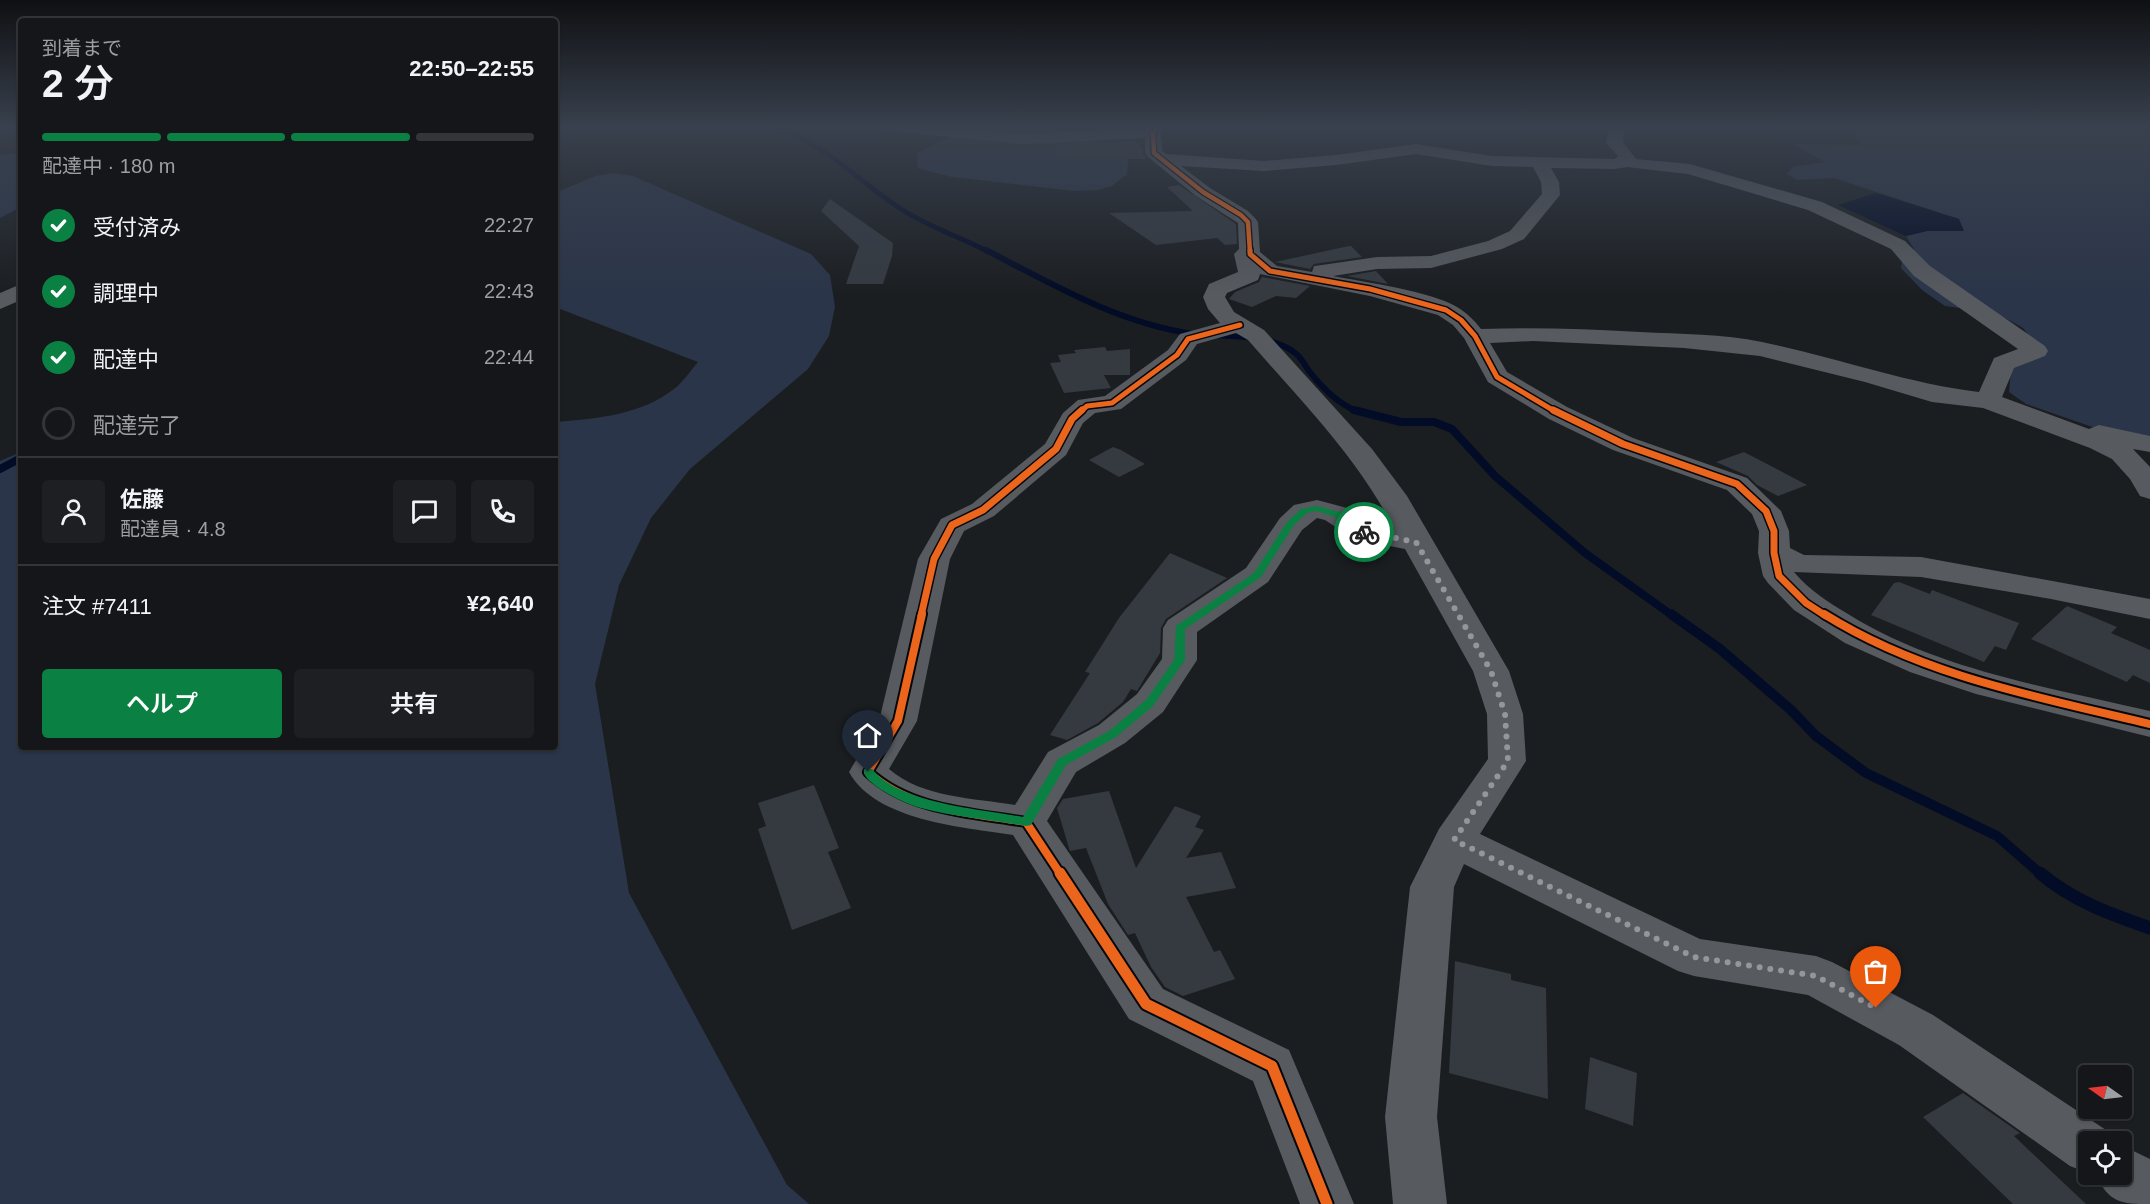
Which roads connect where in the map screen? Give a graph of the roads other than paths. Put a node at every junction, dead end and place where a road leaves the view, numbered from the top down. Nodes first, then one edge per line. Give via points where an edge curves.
1 (1189, 181) edge
2 (1550, 181) edge
3 (1731, 181) edge
4 (1250, 254) junction
5 (1310, 277) junction
6 (18, 293) edge
7 (0, 302) edge
8 (1240, 325) junction
9 (1475, 336) junction
10 (2001, 406) junction
11 (2150, 444) edge
12 (2150, 490) edge
13 (1416, 542) junction
14 (1774, 553) junction
15 (2150, 609) edge
16 (2150, 724) edge
17 (1026, 822) junction
18 (1454, 840) junction
19 (2078, 1141) edge
20 (2132, 1179) edge
21 (2150, 1191) edge
22 (1327, 1204) edge
23 (1420, 1204) edge

1 - 4 street via 1248,222
2 - 5 street via 1551,195 1517,235 1464,255 1431,262 1377,263 1312,272
3 - 10 street via 1815,206 1898,245 1922,271 2036,351 2003,363
4 - 5 street via 1270,271
4 - 8 street via 1244,254 1250,275 1217,289 1214,297 1226,317
5 - 9 street via 1446,310
6 - 7 street
8 - 13 street via 1256,334 1362,455 1392,496
8 - 17 street via 1188,339 1177,355 1112,403 1088,406 1072,419 1056,449 983,510 952,525 934,559 898,721 868,772 875,781 921,804
9 - 10 street via 1533,334 1760,349 1932,394
9 - 14 street via 1497,377 1558,413 1623,444 1737,484 1766,511 1774,531
10 - 11 street
10 - 12 street via 2122,453
13 - 17 street via 1365,533 1336,514 1317,509 1305,511 1291,524 1257,575 1180,628 1179,660 1150,703 1113,734 1062,762
13 - 18 street via 1491,671 1505,714 1508,761
14 - 15 street via 1799,564 1921,567
14 - 16 street via 1779,576 1806,603 1857,635 1922,664 1989,685
17 - 22 street via 1146,1004 1272,1066
18 - 19 street via 1694,957 1816,976 1916,1030
18 - 23 street via 1432,887 1422,988 1411,1117
20 - 21 street

